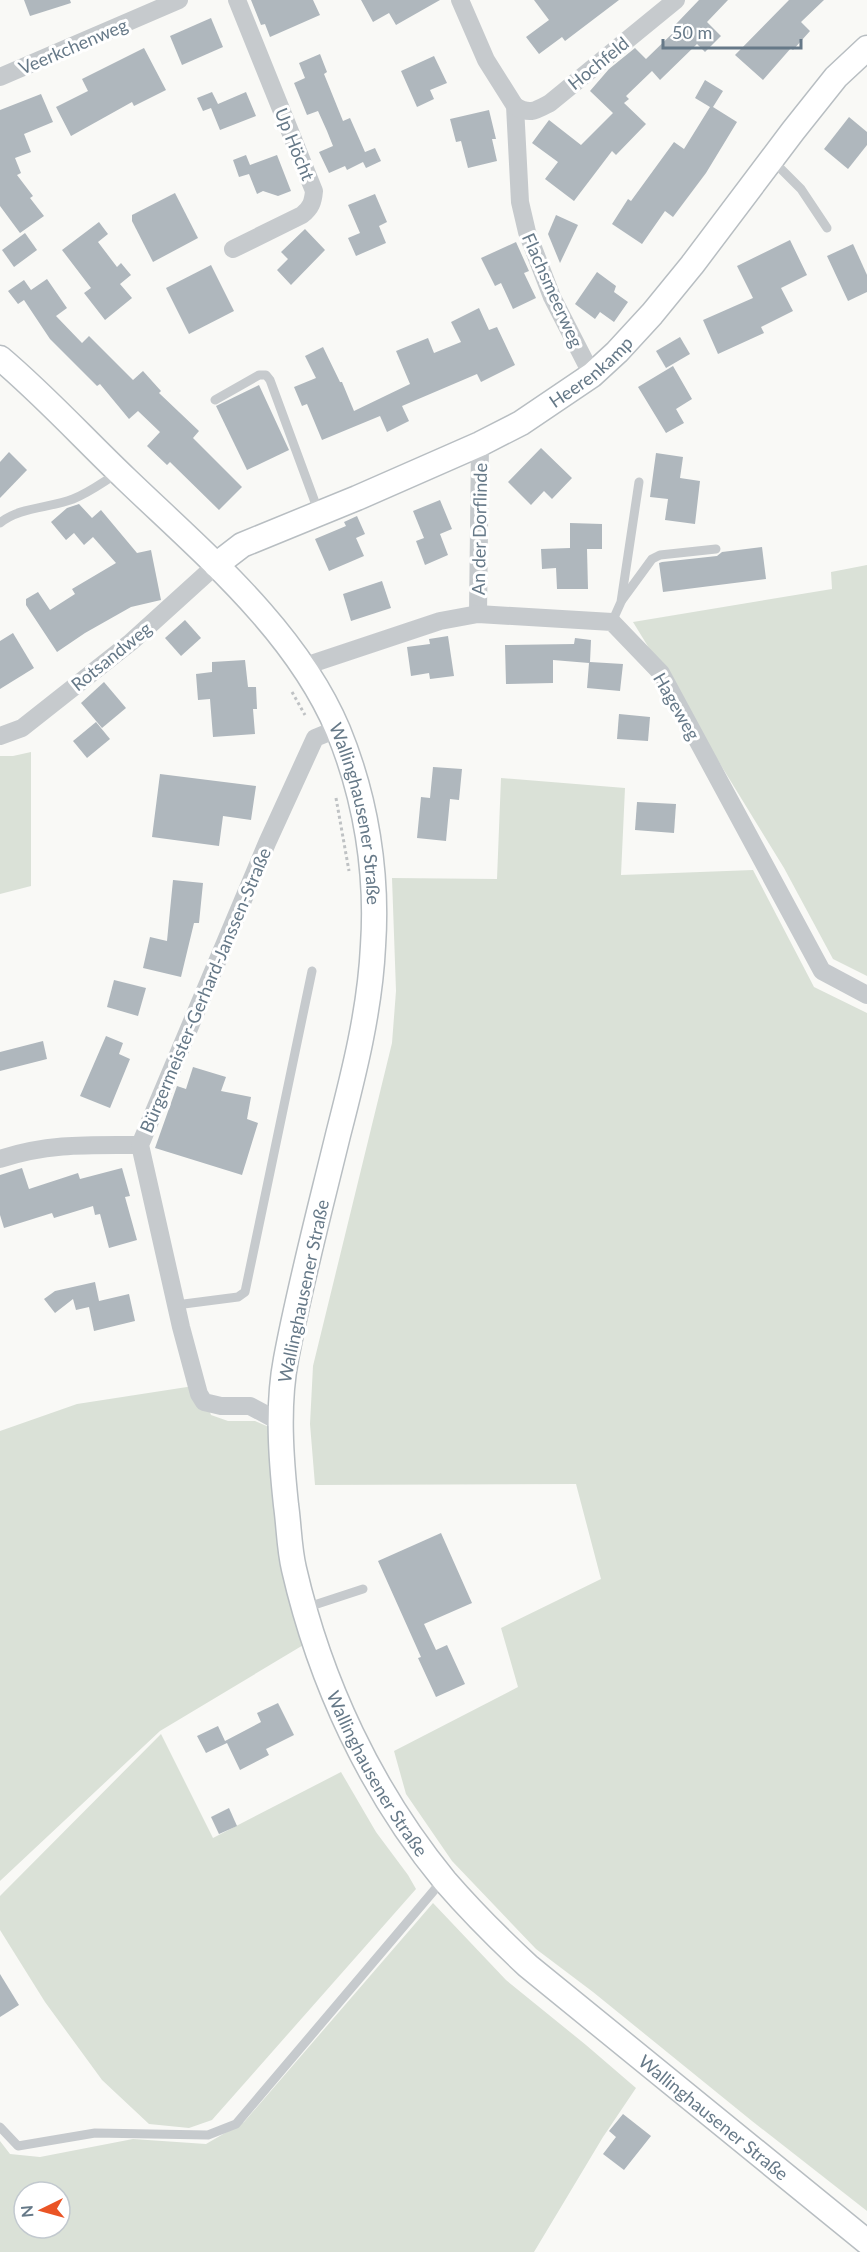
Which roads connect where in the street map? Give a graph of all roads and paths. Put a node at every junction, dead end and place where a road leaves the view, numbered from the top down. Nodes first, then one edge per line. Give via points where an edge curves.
1 (179, 0) edge
2 (237, 0) edge
3 (460, 0) edge
4 (676, 0) edge
5 (867, 48) edge
6 (0, 77) edge
7 (515, 106) junction
8 (771, 159) junction
9 (827, 228) dead end
10 (233, 249) dead end
11 (0, 358) edge
12 (592, 375) junction
13 (215, 400) dead end
14 (480, 444) junction
15 (119, 472) junction
16 (639, 482) dead end
17 (319, 513) junction
18 (0, 522) edge
19 (716, 549) dead end
20 (216, 566) junction
21 (621, 602) junction
22 (478, 614) junction
23 (612, 622) junction
24 (302, 667) junction
25 (289, 687) dead end
26 (328, 733) junction
27 (0, 736) edge
28 (336, 793) dead end
29 (350, 874) dead end
30 (312, 971) dead end
31 (867, 995) edge
32 (140, 1146) junction
33 (0, 1159) edge
34 (177, 1305) junction
35 (280, 1422) junction
36 (363, 1589) dead end
37 (305, 1608) junction
38 (444, 1879) junction
39 (0, 2127) edge
40 (867, 2242) edge

1 - 6 street, Veerkchenweg
2 - 10 street, Up Höcht via 314,191 309,210
3 - 7 street, Flachsmeerweg via 486,60
4 - 7 street, Hochfeld via 550,103 536,111
5 - 8 street, Heerenkamp via 836,78
7 - 12 street, Flachsmeerweg via 520,202 527,232 552,297
8 - 9 lane via 801,189
8 - 12 street, Heerenkamp via 652,314
11 - 15 street, Wallinghausener Straße
12 - 14 street, Heerenkamp via 521,423
13 - 17 lane via 259,375 266,375
14 - 17 street, Heerenkamp
14 - 22 street, An der Dorflinde
15 - 18 lane via 88,493
15 - 20 street, Wallinghausener Straße
16 - 21 lane
17 - 20 street, Heerenkamp via 242,545
19 - 21 lane via 652,559
20 - 24 street, Wallinghausener Straße via 276,630
20 - 27 street, Rotsandweg via 122,649 22,728
21 - 23 lane
22 - 23 street
22 - 24 street via 440,621
23 - 31 street, Hageweg via 661,673 822,971
24 - 26 street, Wallinghausener Straße
25 - 26 path
26 - 32 street, Bürgermeister-Gerhard-Janssen-Straße via 315,738 267,843
26 - 35 street, Wallinghausener Straße via 359,794 370,852 374,947 362,1036 284,1364
28 - 29 path
30 - 34 lane via 245,1292 238,1298
32 - 33 street via 63,1145
32 - 34 street, Bürgermeister-Gerhard-Janssen-Straße
34 - 35 street, Bürgermeister-Gerhard-Janssen-Straße via 204,1402 250,1406
35 - 37 street, Wallinghausener Straße via 293,1565
36 - 37 lane
37 - 38 street, Wallinghausener Straße via 338,1704 377,1782 407,1831
38 - 39 lane via 236,2124 208,2135 95,2133 18,2146
38 - 40 street, Wallinghausener Straße via 528,1966

